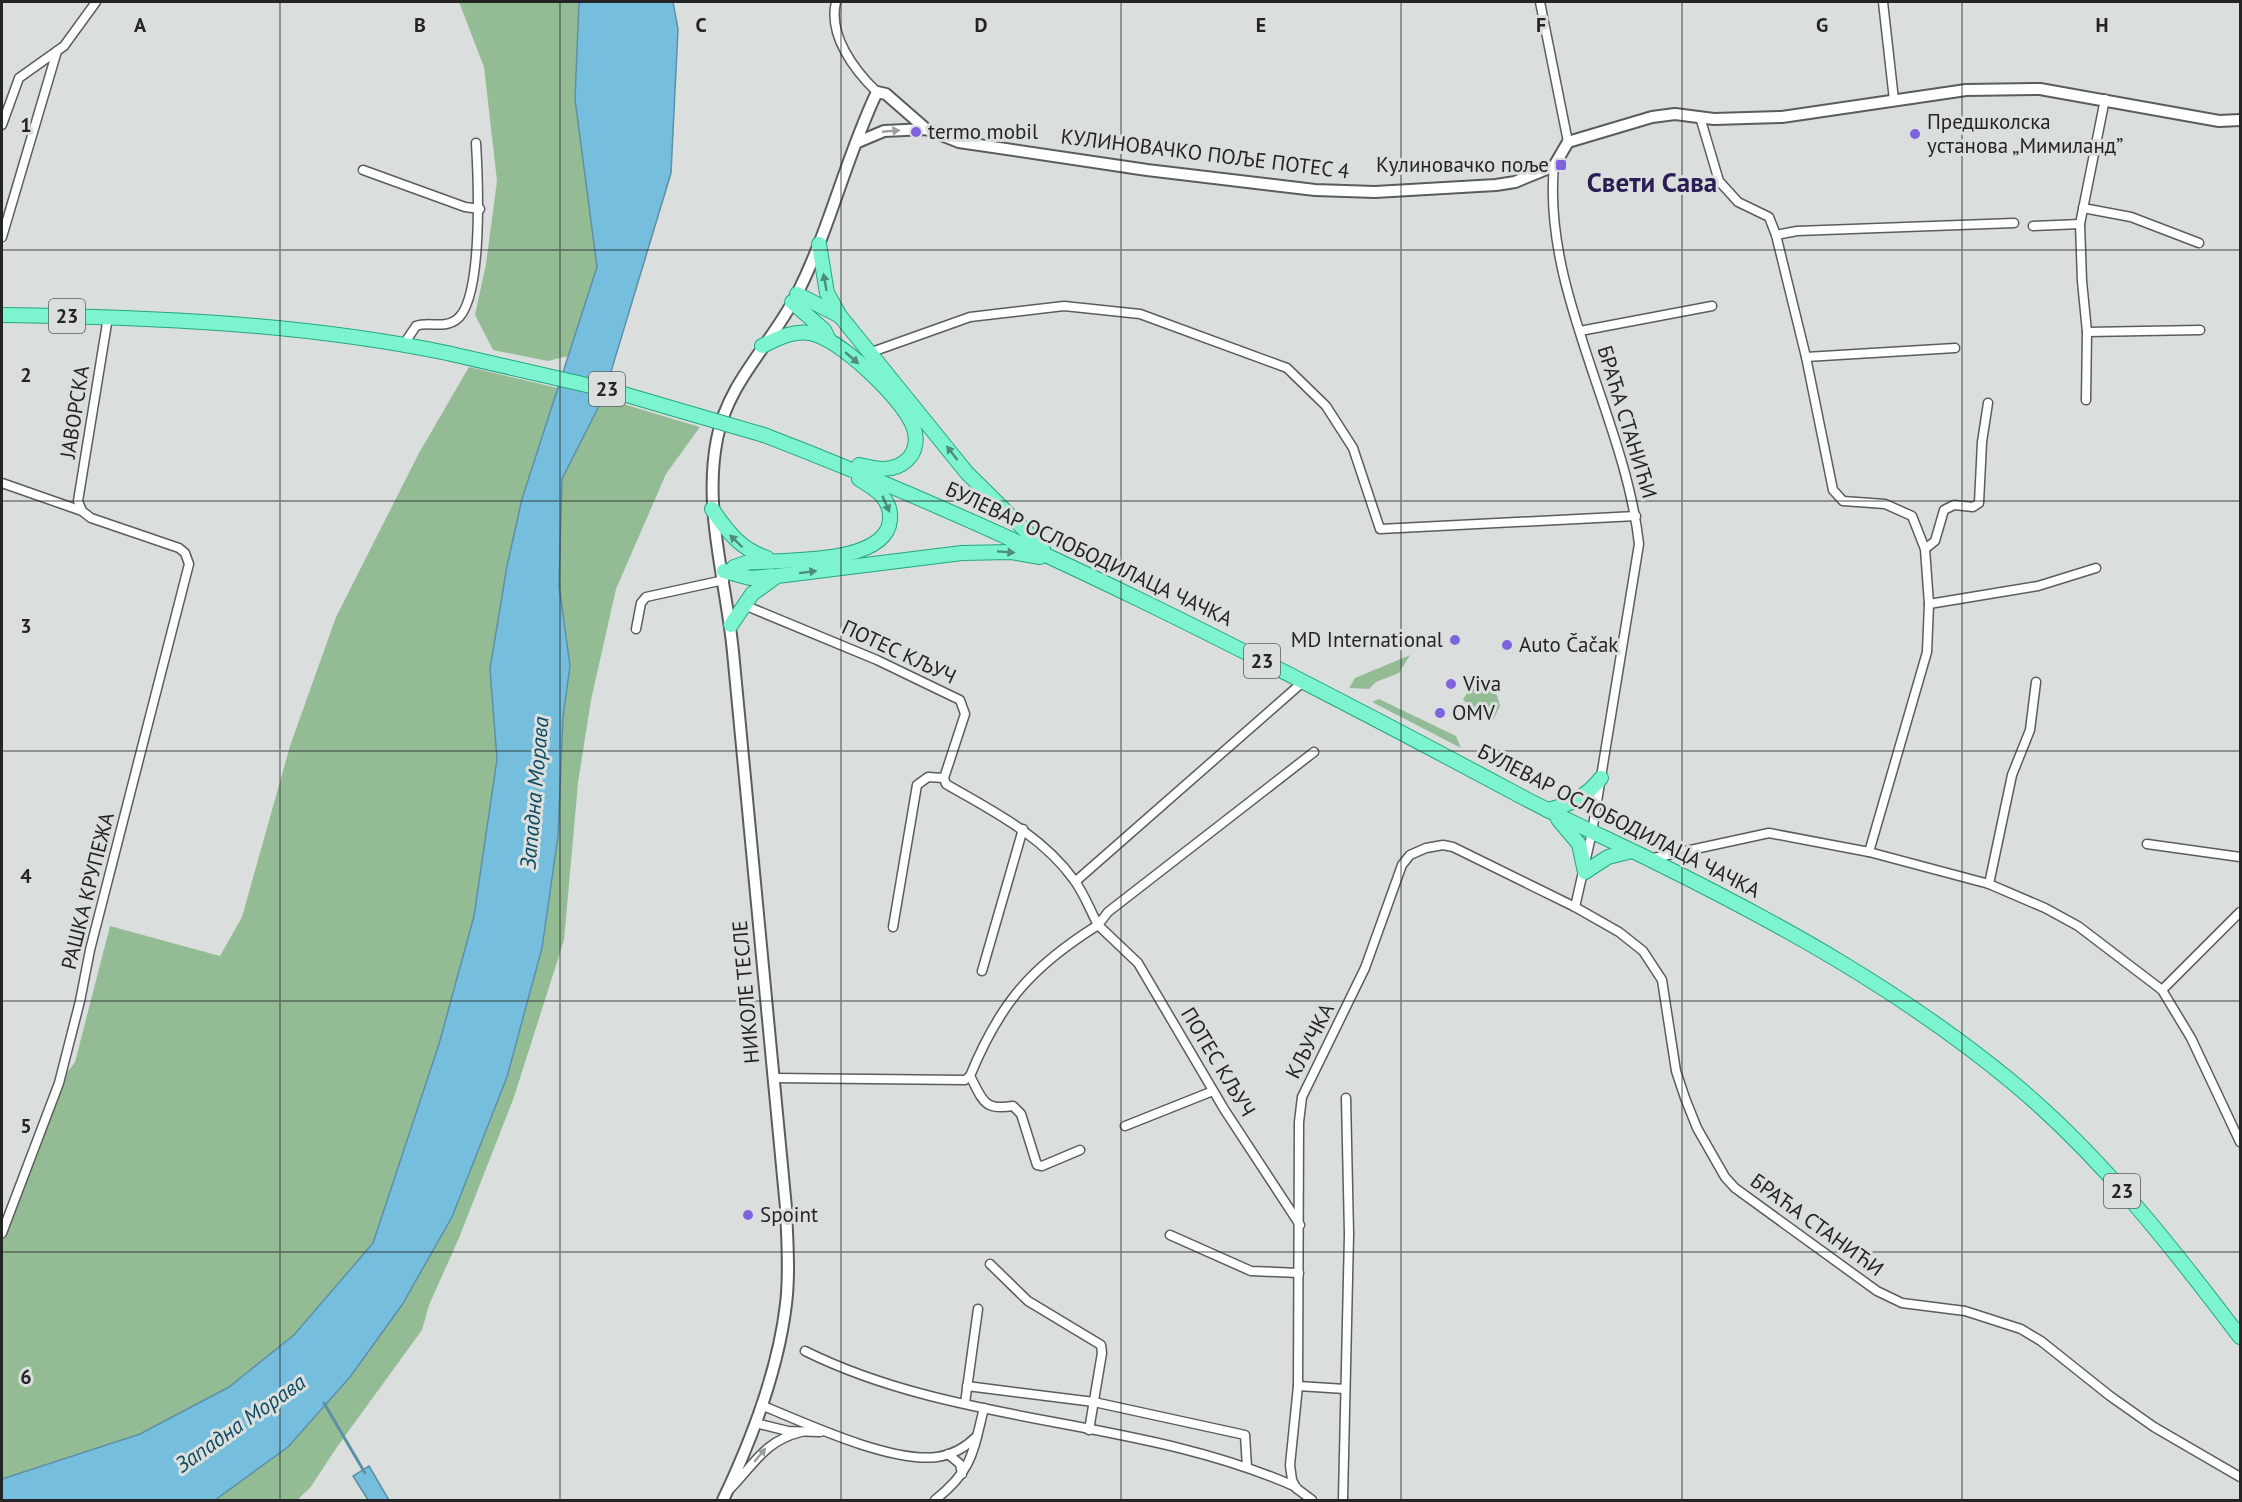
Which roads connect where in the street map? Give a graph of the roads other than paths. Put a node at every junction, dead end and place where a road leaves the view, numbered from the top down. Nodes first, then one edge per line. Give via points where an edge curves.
1 (96, 2) edge
2 (837, 2) edge
3 (1540, 2) edge
4 (1883, 2) edge
5 (57, 51) junction
6 (877, 92) junction
7 (2105, 99) junction
8 (1894, 100) junction
9 (1700, 117) junction
10 (2241, 120) edge
11 (2, 125) edge
12 (926, 129) junction
13 (858, 142) junction
14 (1568, 142) junction
15 (476, 143) dead end
16 (1554, 166) junction
17 (363, 170) dead end
18 (2083, 208) junction
19 (480, 209) junction
20 (2014, 223) dead end
21 (2080, 224) junction
22 (2033, 226) dead end
23 (1776, 235) junction
24 (2, 237) edge
25 (2199, 243) dead end
26 (819, 244) junction
27 (795, 298) junction
28 (1713, 306) dead end
29 (2, 315) edge
30 (840, 316) junction
31 (108, 317) junction
32 (2200, 330) dead end
33 (1580, 331) junction
34 (2087, 332) junction
35 (830, 341) junction
36 (404, 344) junction
37 (762, 346) junction
38 (1955, 348) dead end
39 (869, 353) junction
40 (1806, 357) junction
41 (2086, 400) dead end
42 (1988, 403) dead end
43 (843, 466) junction
44 (2, 483) edge
45 (712, 509) junction
46 (82, 512) junction
47 (1636, 516) junction
48 (1925, 549) junction
49 (1050, 556) junction
50 (771, 560) junction
51 (2096, 568) dead end
52 (725, 574) junction
53 (777, 576) junction
54 (744, 604) junction
55 (1929, 604) junction
56 (731, 625) junction
57 (636, 629) dead end
58 (1304, 681) junction
59 (2036, 682) dead end
60 (1314, 752) dead end
61 (944, 778) junction
62 (1601, 778) junction
63 (1547, 810) junction
64 (1023, 829) junction
65 (1592, 832) junction
66 (2147, 844) dead end
67 (1632, 851) junction
68 (1869, 852) junction
69 (2241, 857) edge
70 (1649, 859) junction
71 (1585, 872) junction
72 (1076, 881) junction
73 (1989, 884) junction
74 (1575, 907) junction
75 (2241, 912) edge
76 (1098, 925) junction
77 (893, 927) dead end
78 (982, 971) dead end
79 (2162, 990) junction
80 (970, 1076) junction
81 (774, 1078) junction
82 (1213, 1091) junction
83 (1346, 1098) dead end
84 (1125, 1126) dead end
85 (2241, 1143) edge
86 (1080, 1150) dead end
87 (1300, 1225) junction
88 (2, 1233) edge
89 (1170, 1235) dead end
90 (990, 1264) dead end
91 (1299, 1273) junction
92 (978, 1309) dead end
93 (2241, 1337) edge
94 (805, 1351) dead end
95 (967, 1386) junction
96 (1298, 1386) junction
97 (1345, 1389) junction
98 (1094, 1402) junction
99 (964, 1403) junction
100 (761, 1405) junction
101 (984, 1408) junction
102 (755, 1423) junction
103 (1089, 1430) junction
104 (801, 1432) junction
105 (824, 1432) junction
106 (977, 1436) junction
107 (948, 1455) junction
108 (1247, 1467) junction
109 (962, 1474) junction
110 (2241, 1477) edge
111 (1296, 1488) junction
112 (725, 1496) edge
113 (935, 1500) edge
114 (1312, 1500) edge
115 (1343, 1500) edge

1 - 5 street via 76,32
2 - 6 street via 837,32 854,66
3 - 14 street
4 - 8 street
5 - 11 street via 19,78
5 - 24 street
6 - 12 street, КУЛИНОВАЧКО ПОЉЕ ПОТЕС 4 via 886,94
6 - 13 street
7 - 8 street via 2029,89 1966,90
7 - 10 street via 2219,122
7 - 18 street
8 - 9 street via 1782,117
9 - 14 street via 1652,117
9 - 23 street via 1719,181 1738,202 1769,217
13 -> 12 street, КУЛИНОВАЧКО ПОЉЕ ПОТЕС 4 via 884,131
12 - 16 street, КУЛИНОВАЧКО ПОЉЕ ПОТЕС 4 via 959,142 1147,170 1316,189 1375,192 1496,186
13 - 26 street
14 - 16 street
15 - 19 street
16 - 33 street, БРАЋА СТАНИЋИ via 1552,187 1559,239 1570,303
17 - 19 street
18 - 21 street
18 - 25 street via 2131,217
19 - 36 street via 471,291 465,310 452,323 416,326
20 - 23 street
21 - 22 street
21 - 34 street
23 - 40 street
26 - 27 street
30 -> 26 main road via 827,293
27 - 30 main road
27 - 35 main road
27 - 37 street
28 - 33 street
29 - 31 main road, БУЛЕВАР ОСЛОБОДИЛАЦА ЧАЧКА / 23
30 - 39 main road
31 - 36 main road, БУЛЕВАР ОСЛОБОДИЛАЦА ЧАЧКА / 23 via 238,324
31 - 46 street, ЈАВОРСКА via 78,501
32 - 34 street
33 - 47 street, БРАЋА СТАНИЋИ via 1620,447
34 - 41 street
35 - 37 main road via 820,335 799,333
35 -> 43 main road via 893,397 908,416 916,436 912,454 896,467 883,470
36 - 43 main road, БУЛЕВАР ОСЛОБОДИЛАЦА ЧАЧКА / 23, bridge via 597,386 765,435
37 - 45 street, НИКОЛЕ ТЕСЛЕ via 726,406 711,472
38 - 40 street
39 - 47 street via 970,317 1064,306 1140,314 1287,368 1326,406 1353,448 1380,529
49 -> 39 main road via 967,473
40 - 48 street via 1836,495 1843,501 1885,504 1908,512 1917,523
42 - 48 street via 1979,503 1944,510 1935,542
43 - 49 main road, БУЛЕВАР ОСЛОБОДИЛАЦА ЧАЧКА / 23
43 -> 50 main road via 884,498 890,520 884,535 856,553
44 - 46 street
50 -> 45 main road via 743,548
45 - 52 street, НИКОЛЕ ТЕСЛЕ
46 - 88 street, РАШКА КРУПЕЖА via 179,548 189,564 59,1083
47 - 62 street, БРАЋА СТАНИЋИ via 1639,544
48 - 55 street
53 -> 49 main road via 962,553
49 - 58 main road, БУЛЕВАР ОСЛОБОДИЛАЦА ЧАЧКА / 23
50 - 52 main road via 746,563
51 - 55 street via 2038,586
52 - 53 main road via 750,579
52 - 56 street, НИКОЛЕ ТЕСЛЕ
52 - 57 street via 646,597
53 - 54 main road via 757,589
54 - 56 main road
54 - 61 street, ПОТЕС КЉУЧ via 960,700 964,714
55 - 68 street via 1927,652
56 - 81 street, НИКОЛЕ ТЕСЛЕ
58 - 63 main road, БУЛЕВАР ОСЛОБОДИЛАЦА ЧАЧКА / 23
58 - 72 street
59 - 73 street via 2030,730 2012,775
60 - 76 street via 1108,912
61 - 64 street, ПОТЕС КЉУЧ via 946,784
61 - 77 street via 925,777 917,784
62 - 63 main road via 1571,804
62 - 65 street, БРАЋА СТАНИЋИ
63 - 65 main road, БУЛЕВАР ОСЛОБОДИЛАЦА ЧАЧКА / 23
63 - 71 main road via 1580,844
64 - 72 street, ПОТЕС КЉУЧ via 1059,860
64 - 78 street
65 - 67 main road, БУЛЕВАР ОСЛОБОДИЛАЦА ЧАЧКА / 23
65 - 71 street, БРАЋА СТАНИЋИ
66 - 69 street
67 - 70 main road, БУЛЕВАР ОСЛОБОДИЛАЦА ЧАЧКА / 23
67 - 71 main road via 1608,856
68 - 70 street via 1768,833
68 - 73 street
70 - 93 main road, БУЛЕВАР ОСЛОБОДИЛАЦА ЧАЧКА / 23 via 1838,960 1914,1008 1986,1061 2044,1110 2115,1182
71 - 74 street, БРАЋА СТАНИЋИ
72 - 76 street, ПОТЕС КЉУЧ
73 - 79 street via 2078,926
74 - 87 street, КЉУЧКА via 1453,847 1436,845 1410,855 1394,883 1353,995 1302,1096
74 - 110 street, БРАЋА СТАНИЋИ via 1637,944 1654,963 1662,980 1685,1098 1714,1159 1735,1188 1877,1292 1902,1303 1965,1311 2021,1329 2154,1427
75 - 79 street
76 - 80 street via 1025,980 987,1035
76 - 82 street, ПОТЕС КЉУЧ via 1138,963
79 - 85 street via 2192,1038
80 - 81 street via 965,1080
80 - 86 street via 986,1104 992,1108 1013,1106 1021,1114 1037,1165 1042,1167
81 - 100 street, НИКОЛЕ ТЕСЛЕ via 788,1271 778,1346
82 - 84 street
82 - 87 street, ПОТЕС КЉУЧ
83 - 97 street via 1349,1233
87 - 91 street, КЉУЧКА
89 - 91 street via 1251,1271
90 - 98 street via 1028,1301 1101,1345
91 - 96 street, КЉУЧКА
92 - 95 street
94 - 99 street via 874,1381
95 - 98 street
95 - 99 street
96 - 97 street
96 - 111 street, КЉУЧКА via 1290,1465
97 - 115 street
98 - 103 street
98 - 108 street via 1245,1435
99 - 101 street
100 - 102 street, НИКОЛЕ ТЕСЛЕ
100 - 105 street
101 - 103 street
101 - 106 street
102 - 104 street
102 - 112 street, НИКОЛЕ ТЕСЛЕ
103 - 108 street
104 - 105 street
112 -> 104 street via 769,1446 784,1436
105 - 107 street via 914,1456
106 - 107 street
106 - 109 street via 974,1452
107 - 109 street via 960,1464
108 - 111 street
109 - 113 street
111 - 114 street

